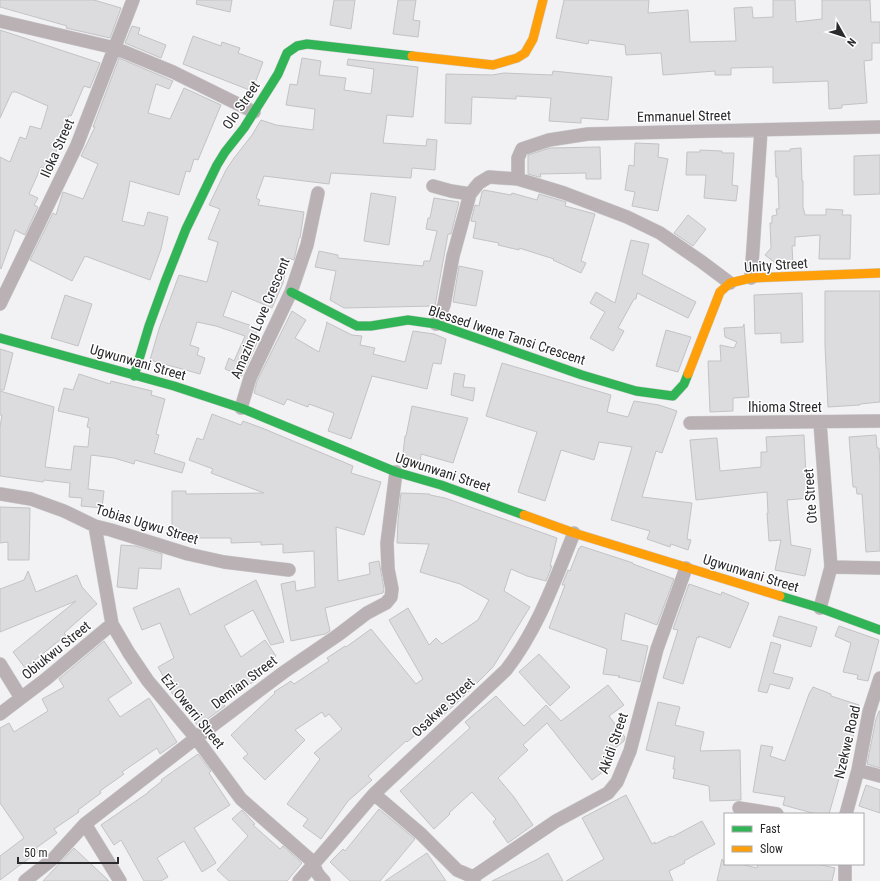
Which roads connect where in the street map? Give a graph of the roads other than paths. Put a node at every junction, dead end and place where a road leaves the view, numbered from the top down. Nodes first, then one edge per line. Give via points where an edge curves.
1 (133, 0) edge
2 (543, 0) edge
3 (0, 21) edge
4 (115, 48) junction
5 (254, 112) junction
6 (880, 127) edge
7 (761, 130) junction
8 (518, 179) junction
9 (433, 186) dead end
10 (318, 193) dead end
11 (470, 194) junction
12 (880, 273) edge
13 (751, 278) junction
14 (730, 283) junction
15 (291, 292) junction
16 (0, 304) edge
17 (436, 324) junction
18 (0, 338) edge
19 (134, 376) junction
20 (673, 396) joint
21 (241, 408) junction
22 (880, 421) edge
23 (690, 423) dead end
24 (820, 423) junction
25 (396, 472) junction
26 (0, 494) edge
27 (95, 526) junction
28 (574, 532) junction
29 (686, 568) junction
30 (831, 568) junction
31 (880, 568) edge
32 (289, 570) dead end
33 (820, 608) junction
34 (112, 624) junction
35 (880, 630) edge
36 (0, 664) edge
37 (880, 678) edge
38 (21, 698) junction
39 (0, 714) edge
40 (196, 738) junction
41 (858, 770) junction
42 (880, 776) edge
43 (374, 794) junction
44 (739, 808) dead end
45 (771, 813) edge
46 (846, 813) edge
47 (85, 824) junction
48 (314, 863) junction
49 (845, 865) edge
50 (473, 879) edge
51 (25, 881) edge
52 (120, 881) edge
53 (299, 881) edge
54 (324, 881) edge
55 (845, 881) edge

1 - 4 street, Iloka Street
2 - 5 street, Olo Street via 531,44 526,53 493,65 307,44 297,46 287,53 278,74
3 - 4 street
4 - 5 street via 173,72
4 - 16 street, Iloka Street via 77,145
5 - 19 street, Olo Street via 217,165 186,229 156,304
6 - 7 street, Emmanuel Street
7 - 8 street, Emmanuel Street via 588,134 549,140 522,149 518,158
7 - 13 street
8 - 11 street via 489,177 479,183
8 - 14 street via 564,193 627,217 660,233
9 - 11 street
10 - 15 street, Amazing Love Crescent via 308,245
11 - 17 street via 453,256 444,304
12 - 13 street, Unity Street
13 - 14 street, Unity Street
14 - 20 street, Unity Street via 720,292 684,384
15 - 17 street, Blessed Iwene Tansi Crescent via 357,326 408,320
15 - 21 street, Amazing Love Crescent via 250,378
17 - 20 street, Blessed Iwene Tansi Crescent via 605,382 636,391
18 - 19 street, Ugwunwani Street
19 - 21 street, Ugwunwani Street
21 - 25 street, Ugwunwani Street
22 - 24 street, Ihioma Street
23 - 24 street, Ihioma Street
24 - 30 street, Ote Street
25 - 28 street, Ugwunwani Street via 441,485
25 - 40 street, Demian Street via 387,543 391,597
26 - 27 street, Tobias Ugwu Street via 31,499
27 - 32 street, Tobias Ugwu Street via 188,554 224,562
27 - 34 street, Ezi Owerri Street
28 - 29 street, Ugwunwani Street
28 - 43 street, Osakwe Street via 546,601 520,652 506,670
29 - 33 street, Ugwunwani Street
29 - 50 street, Akidi Street via 657,649 630,751 617,782 608,793 556,821
30 - 31 street
30 - 33 street, Ote Street
33 - 35 street, Ugwunwani Street
34 - 38 street, Obiukwu Street via 81,652
34 - 40 street, Ezi Owerri Street via 148,681
36 - 38 street
37 - 41 street, Nzekwe Road via 869,712
38 - 39 street, Obiukwu Street
40 - 47 street, Demian Street
40 - 48 street, Ezi Owerri Street via 241,799
41 - 42 street
41 - 46 street, Nzekwe Road
43 - 48 street, Osakwe Street
43 - 50 street via 421,834 457,870
44 - 45 street
47 - 51 street, Demian Street via 54,858
47 - 52 street
48 - 53 street, Osakwe Street
48 - 54 street, Ezi Owerri Street via 318,875
49 - 55 street

